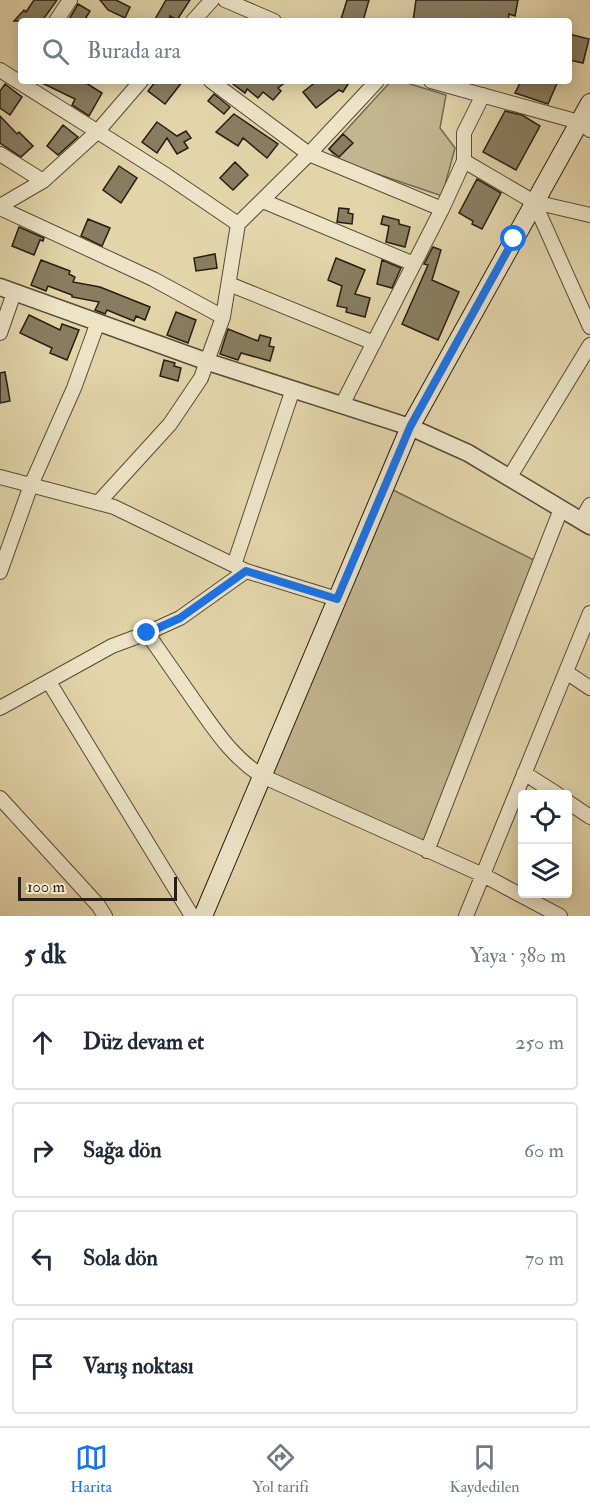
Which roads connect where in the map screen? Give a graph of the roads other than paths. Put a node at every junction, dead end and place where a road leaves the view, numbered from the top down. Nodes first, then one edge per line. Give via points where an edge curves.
1 (70, 0) edge
2 (212, 0) edge
3 (225, 0) edge
4 (58, 18) edge
5 (196, 18) edge
6 (267, 18) edge
7 (0, 70) edge
8 (18, 76) edge
9 (29, 84) edge
10 (138, 84) edge
11 (215, 84) edge
12 (374, 84) edge
13 (442, 84) edge
14 (483, 95) junction
15 (590, 103) edge
16 (584, 126) edge
17 (97, 132) junction
18 (0, 154) edge
19 (309, 154) junction
20 (464, 161) junction
21 (43, 181) junction
22 (263, 201) junction
23 (534, 202) junction
24 (0, 207) edge
25 (442, 209) junction
26 (590, 215) edge
27 (238, 224) junction
28 (414, 264) junction
29 (229, 284) junction
30 (7, 290) edge
31 (223, 317) junction
32 (98, 322) junction
33 (590, 327) edge
34 (0, 333) edge
35 (374, 343) junction
36 (590, 345) edge
37 (208, 362) junction
38 (293, 389) junction
39 (342, 405) junction
40 (410, 427) junction
41 (0, 477) edge
42 (509, 478) junction
43 (31, 485) junction
44 (98, 503) junction
45 (590, 505) edge
46 (561, 509) junction
47 (585, 523) edge
48 (240, 568) junction
49 (0, 572) edge
50 (337, 599) junction
51 (590, 613) edge
52 (147, 633) junction
53 (566, 672) junction
54 (49, 682) junction
55 (590, 688) edge
56 (0, 708) edge
57 (524, 773) junction
58 (262, 776) junction
59 (550, 790) edge
60 (0, 798) edge
61 (572, 805) edge
62 (590, 817) edge
63 (427, 850) junction
64 (483, 875) junction
65 (203, 915) edge
66 (105, 916) edge
67 (466, 916) edge
68 (560, 916) edge

1 - 4 street
2 - 5 street
3 - 6 street
7 - 8 street
9 - 17 street
10 - 17 street
11 - 19 street
12 - 19 street
13 - 14 street
14 - 16 street
14 - 20 street via 464,133
15 - 16 main road
16 - 23 main road
17 - 21 street
17 - 27 street
18 - 21 street
19 - 22 street
19 - 25 street
20 - 23 street
20 - 25 street
21 - 24 street
22 - 27 street
22 - 28 street
23 - 26 street
23 - 33 street
23 - 40 main road
24 - 31 street via 153,279
25 - 28 street
27 - 29 street
28 - 35 street
29 - 31 street
29 - 35 street
30 - 32 street
30 - 34 street
31 - 37 street
32 - 37 street
32 - 43 street
35 - 39 street
36 - 42 street
37 - 38 street
37 - 44 street via 170,424
38 - 39 street
38 - 48 street
39 - 40 street
40 - 42 street via 468,453
40 - 50 main road
41 - 43 street
42 - 46 street
43 - 44 street
43 - 49 street
44 - 48 street via 114,507
45 - 47 street
46 - 47 street
46 - 63 street
48 - 50 street
48 - 52 street via 180,618
50 - 58 main road
51 - 53 street
52 - 54 street via 112,646
52 - 58 street via 220,739
53 - 55 street
53 - 57 street
54 - 56 street
54 - 65 street
57 - 59 street
57 - 64 street
58 - 63 street
58 - 65 main road
60 - 66 street
61 - 62 street
63 - 64 street
64 - 67 street
64 - 68 street

